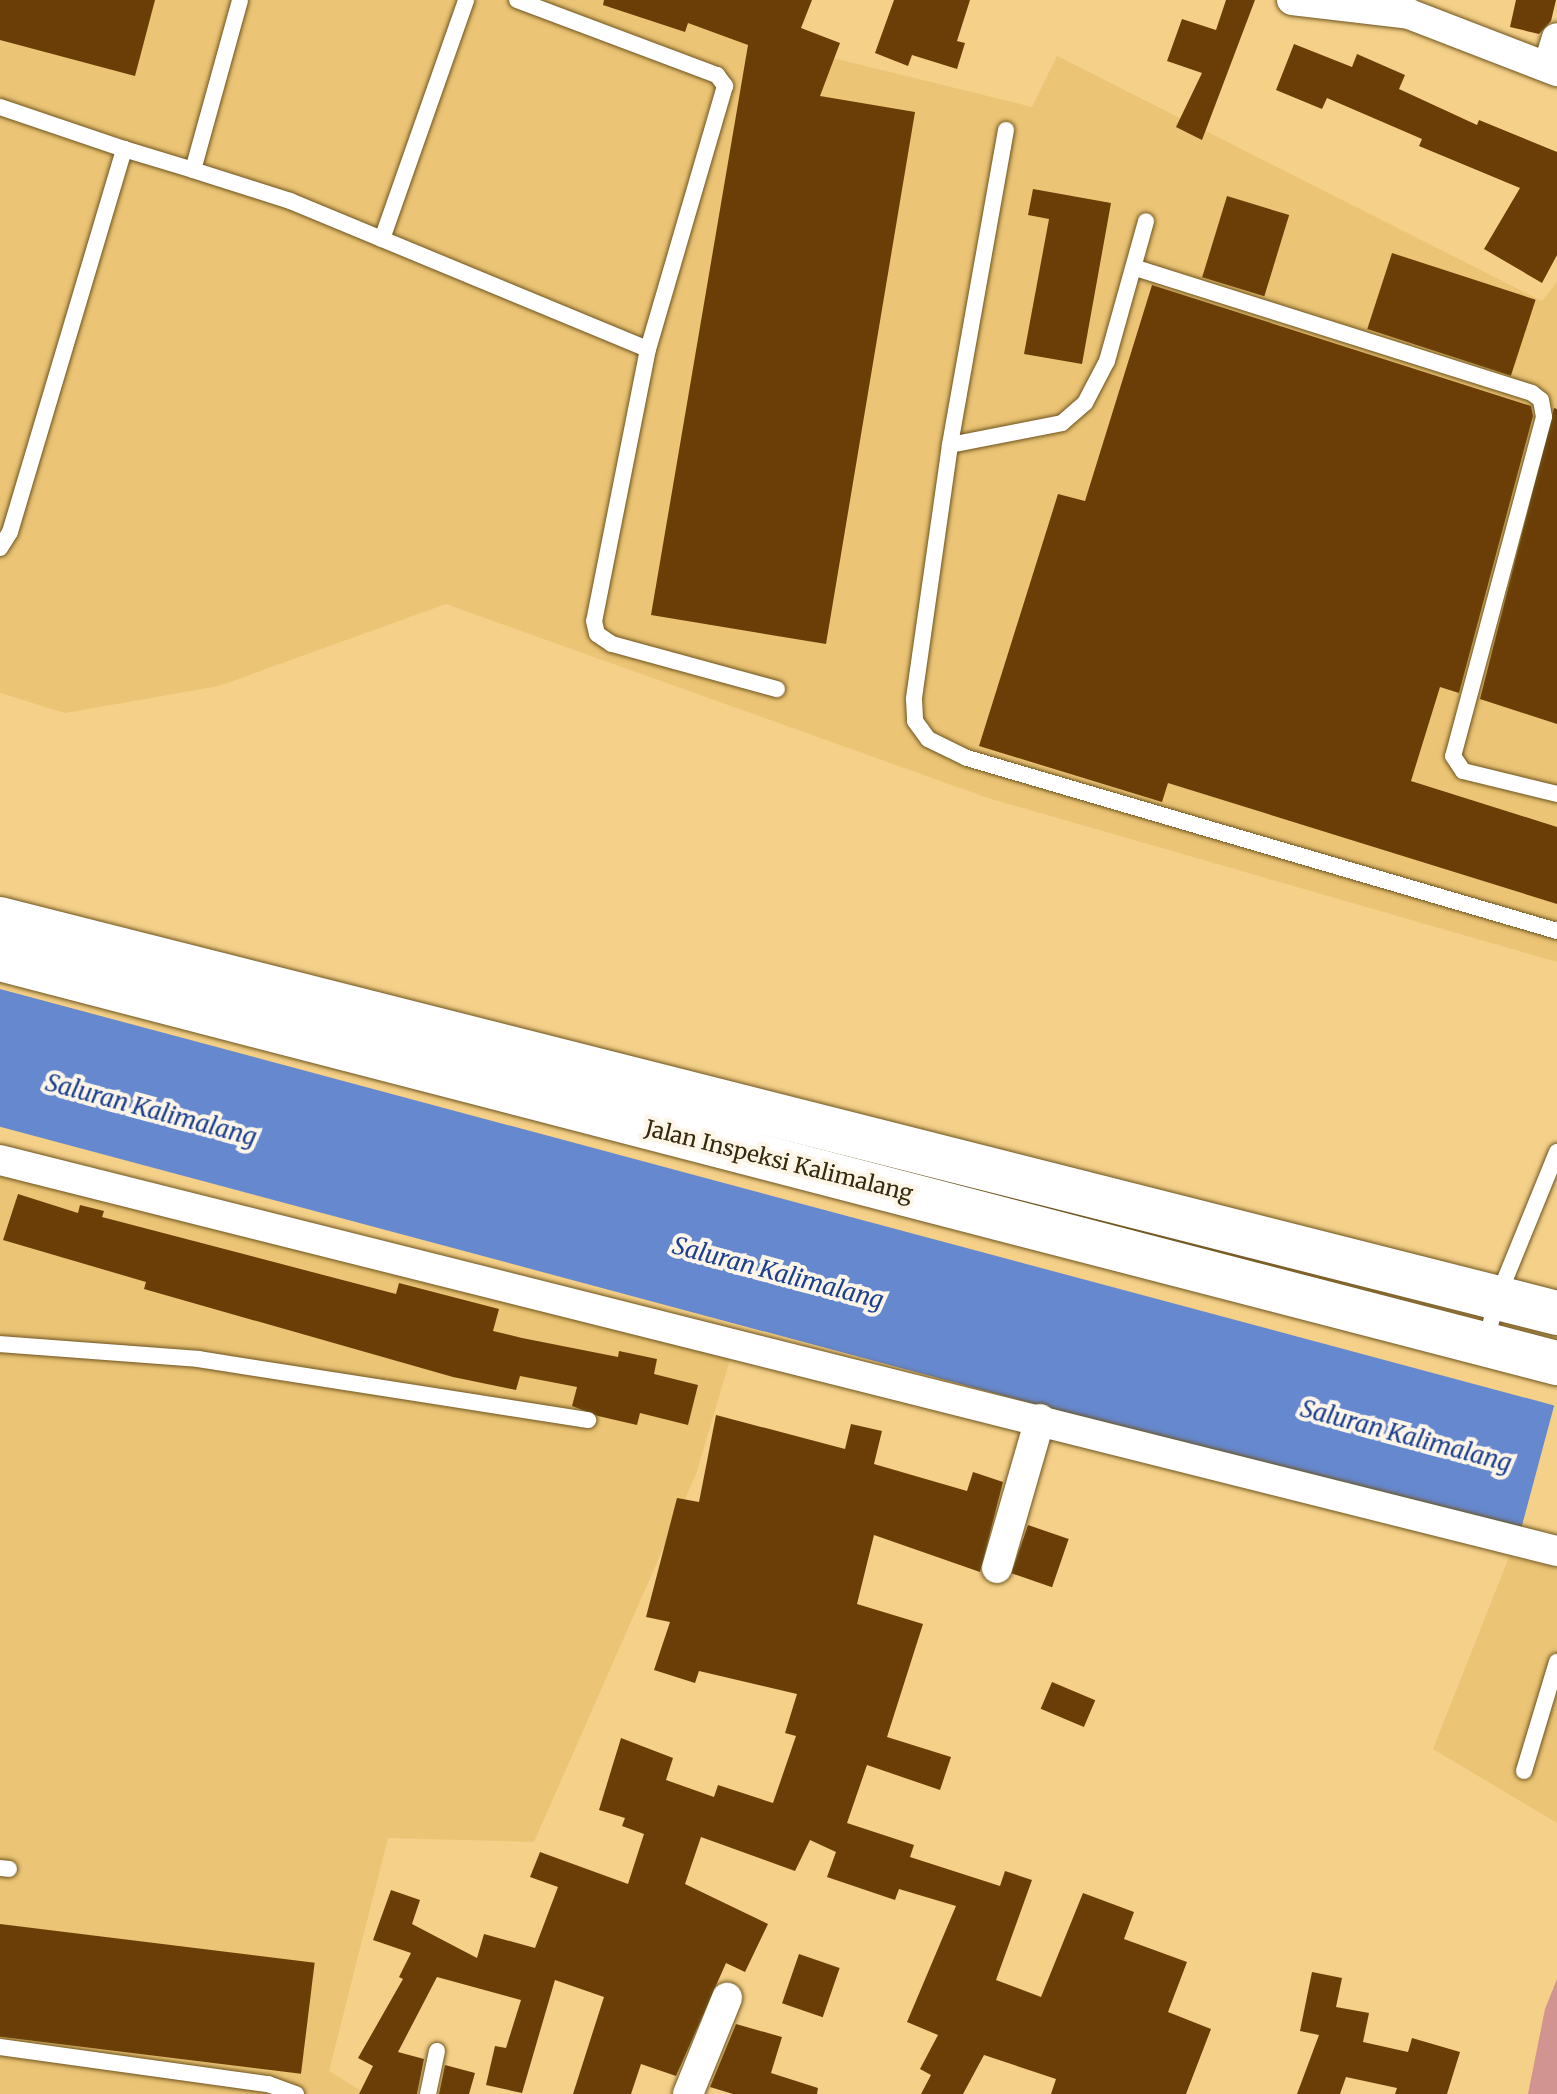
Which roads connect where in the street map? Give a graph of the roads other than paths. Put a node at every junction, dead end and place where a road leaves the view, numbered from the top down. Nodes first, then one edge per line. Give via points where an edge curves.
1 (240, 0) edge
2 (466, 0) edge
3 (517, 0) edge
4 (1292, 0) edge
5 (1557, 38) edge
6 (1552, 69) edge
7 (0, 107) edge
8 (1006, 130) dead end
9 (124, 149) junction
10 (193, 170) junction
11 (1146, 221) dead end
12 (382, 239) junction
13 (1136, 268) junction
14 (648, 349) junction
15 (950, 445) junction
16 (0, 548) edge
17 (777, 689) dead end
18 (1557, 794) edge
19 (0, 919) edge
20 (1557, 931) edge
21 (0, 959) edge
22 (839, 1128) junction
23 (1557, 1152) edge
24 (0, 1160) edge
25 (821, 1172) junction
26 (1497, 1299) junction
27 (1557, 1313) edge
28 (1486, 1342) junction
29 (0, 1344) edge
30 (1557, 1363) edge
31 (1040, 1419) junction
32 (588, 1420) dead end
33 (1557, 1551) edge
34 (997, 1568) dead end
35 (1557, 1662) edge
36 (1524, 1771) dead end
37 (727, 1998) dead end
38 (0, 2047) edge
39 (437, 2051) dead end
40 (296, 2094) edge
41 (428, 2094) edge
42 (688, 2094) edge

1 - 10 lane
2 - 12 lane
3 - 14 lane via 717,75 725,86
4 - 6 street via 1409,14
5 - 6 street
7 - 9 lane
8 - 15 lane
9 - 10 lane
9 - 16 lane via 10,532
10 - 12 lane
11 - 13 lane
12 - 14 lane
13 - 15 lane via 1107,361 1085,403 1062,423
13 - 18 lane via 1541,400 1544,417 1453,756 1463,771
14 - 17 lane via 594,621 597,634 612,644
15 - 20 lane via 914,699 915,721 928,739 967,758
19 - 22 main road, Jalan Inspeksi Kalimalang
21 - 25 main road, Jalan Inspeksi Kalimalang
22 - 25 main road
22 - 26 main road, Jalan Inspeksi Kalimalang
23 - 26 lane
24 - 31 street
25 - 28 main road, Jalan Inspeksi Kalimalang
26 - 27 main road, Jalan Inspeksi Kalimalang
26 - 28 lane
28 - 30 main road, Jalan Inspeksi Kalimalang
29 - 32 lane via 198,1359
31 - 33 street
31 - 34 street
35 - 36 lane
37 - 42 street
38 - 40 lane via 268,2084
39 - 41 lane

